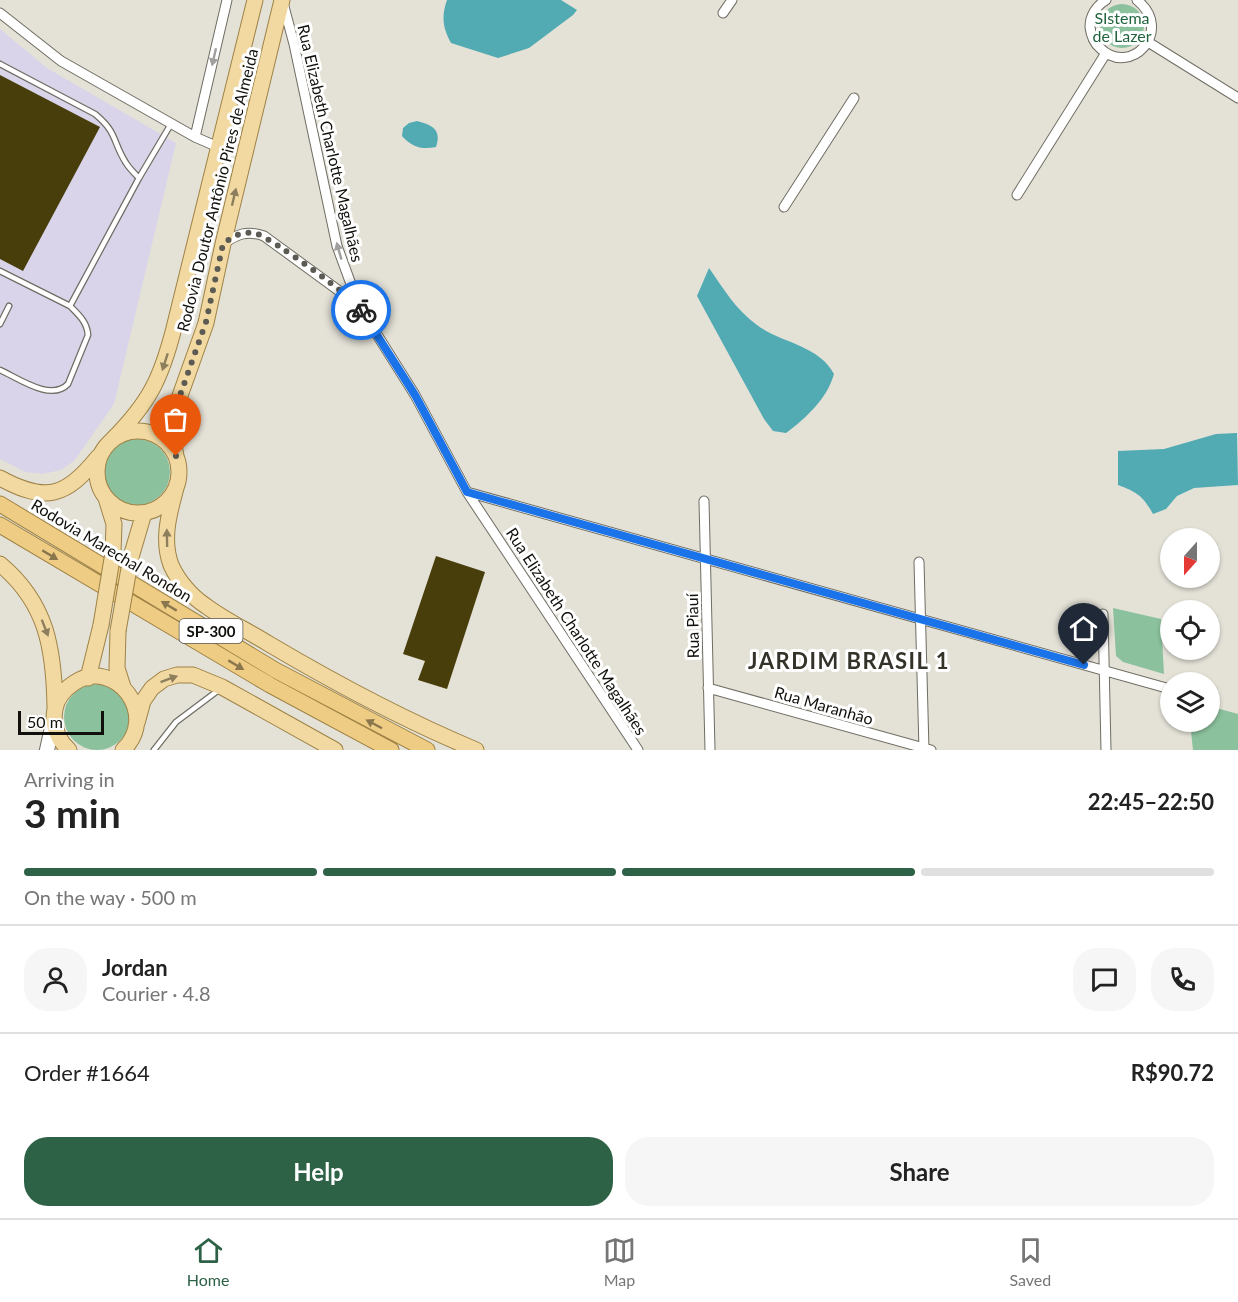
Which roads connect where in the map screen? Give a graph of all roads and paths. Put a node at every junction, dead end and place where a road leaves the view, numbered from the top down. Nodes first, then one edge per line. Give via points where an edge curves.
1 (227, 0) edge
2 (255, 0) edge
3 (282, 0) edge
4 (732, 0) edge
5 (1106, 0) edge
6 (1137, 0) edge
7 (0, 13) edge
8 (723, 13) dead end
9 (1148, 42) junction
10 (1106, 53) junction
11 (0, 64) edge
12 (854, 98) dead end
13 (1238, 98) edge
14 (171, 124) junction
15 (195, 137) junction
16 (218, 147) junction
17 (138, 178) junction
18 (1017, 195) dead end
19 (784, 207) dead end
20 (223, 244) junction
21 (0, 271) edge
22 (9, 306) dead end
23 (70, 306) junction
24 (359, 306) junction
25 (0, 324) edge
26 (0, 370) edge
27 (112, 440) junction
28 (100, 455) junction
29 (176, 456) junction
30 (0, 478) edge
31 (177, 484) junction
32 (467, 492) junction
33 (106, 498) junction
34 (704, 501) dead end
35 (0, 504) edge
36 (144, 513) junction
37 (0, 525) edge
38 (705, 559) junction
39 (919, 562) dead end
40 (0, 564) edge
41 (1103, 614) dead end
42 (919, 619) junction
43 (1105, 671) junction
44 (87, 678) junction
45 (1160, 686) edge
46 (123, 687) junction
47 (222, 687) junction
48 (708, 688) junction
49 (55, 707) junction
50 (53, 723) junction
51 (137, 723) junction
52 (926, 749) edge
53 (47, 750) edge
54 (69, 750) edge
55 (123, 750) edge
56 (154, 750) edge
57 (335, 750) edge
58 (392, 750) edge
59 (427, 750) edge
60 (476, 750) edge
61 (638, 750) edge
62 (710, 750) edge
63 (1106, 750) edge

1 -> 15 street
2 - 16 main road, Rodovia Doutor Antônio Pires de Almeida
20 -> 3 main road, Rodovia Doutor Antônio Pires de Almeida
24 -> 3 street, Rua Elizabeth Charlotte Magalhães via 338,246
4 - 8 street
5 - 10 street via 1095,10 1090,29 1098,47
6 - 9 street via 1150,14 1152,33
7 - 14 street via 61,61
9 - 10 street via 1142,50 1125,57
9 - 13 street
10 - 18 street
11 - 17 lane via 95,114 114,134 126,164
12 - 19 street
14 - 15 street
14 - 17 lane
15 - 16 street
16 -> 27 main road, Rodovia Doutor Antônio Pires de Almeida via 161,373 140,410
17 - 23 lane
20 - 24 street via 235,235 264,236
20 - 29 main road, Rodovia Doutor Antônio Pires de Almeida via 206,322 172,418
21 - 23 lane
22 - 25 lane
23 - 26 lane via 82,318 88,335 63,390 43,389
24 - 32 street, Rua Elizabeth Charlotte Magalhães via 415,395
27 - 28 main road
27 - 29 main road via 135,431 148,432 169,445
28 - 30 main road via 82,478 66,489 44,493
28 - 33 main road via 97,477
29 - 31 main road
31 - 36 main road via 165,503
60 -> 31 main road via 413,722 294,659 191,594 172,566 167,546 169,514
32 - 38 street
32 - 61 street, Rua Elizabeth Charlotte Magalhães
33 - 36 main road via 123,510
33 - 44 main road, bridge via 114,524 113,553
34 - 38 street, Rua Piauí
59 -> 35 highway, Rodovia Marechal Rondon / SP-300 via 275,670
36 - 46 main road, bridge via 131,557 118,631 117,668
37 -> 58 highway, SP-300 via 270,685
38 - 42 street
38 - 48 street, Rua Piauí
39 - 42 street
40 -> 49 main road via 35,604 48,635
41 - 43 street
42 - 43 street
42 - 52 street
43 - 45 street
43 - 63 street
44 - 46 main road via 100,677
44 - 49 main road via 67,688
46 - 51 main road via 132,697
51 -> 47 main road via 143,701 164,679 193,675
47 - 56 lane via 176,722
47 - 57 main road
48 - 52 street, Rua Maranhão
48 - 62 street, Rua Piauí
49 - 50 main road
50 - 53 main road
50 - 54 main road
51 - 55 main road via 134,736

